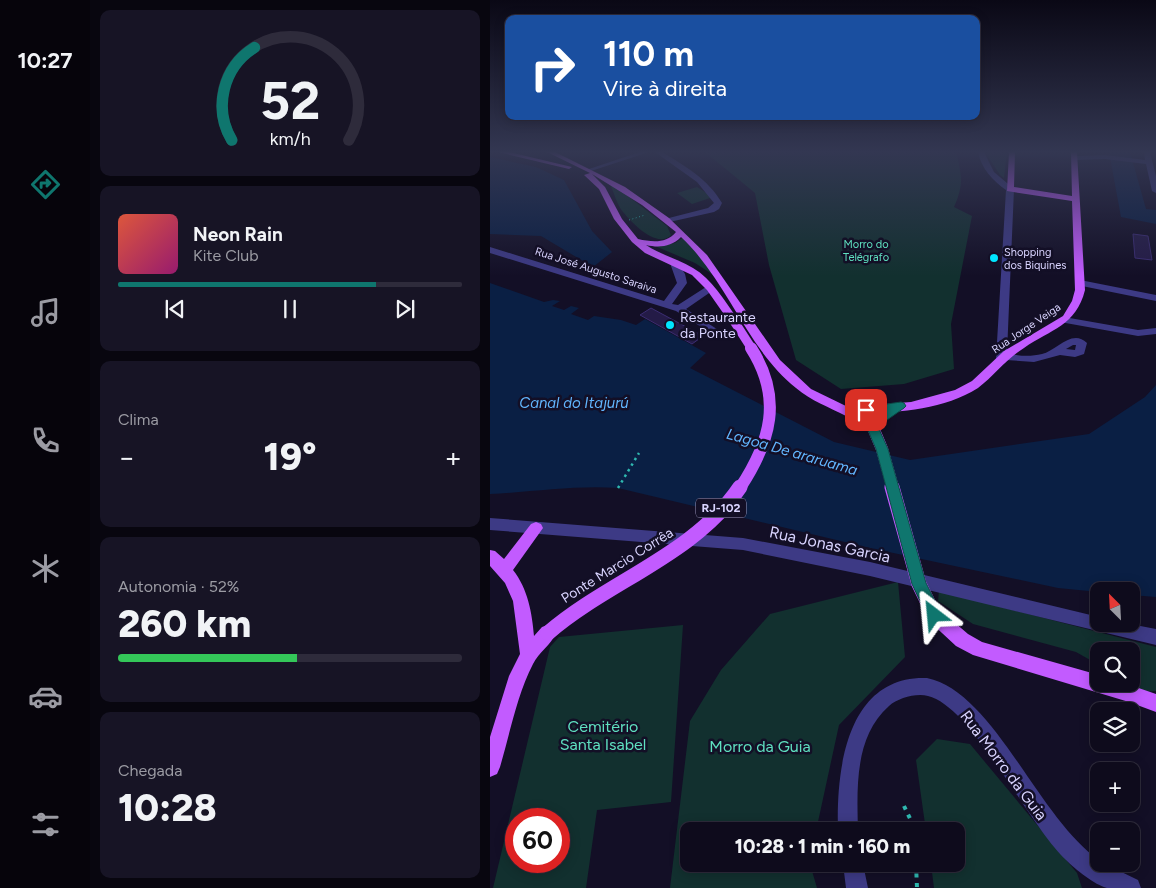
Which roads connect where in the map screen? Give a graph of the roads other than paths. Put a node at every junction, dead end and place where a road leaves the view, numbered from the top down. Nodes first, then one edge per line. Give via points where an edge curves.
1 (604, 193) edge
2 (632, 193) edge
3 (712, 193) edge
4 (1010, 193) edge
5 (1039, 193) edge
6 (1076, 193) edge
7 (1076, 199) junction
8 (668, 221) junction
9 (680, 232) junction
10 (635, 241) junction
11 (490, 250) edge
12 (674, 263) junction
13 (721, 278) junction
14 (1080, 283) junction
15 (709, 289) junction
16 (1156, 298) edge
17 (666, 306) junction
18 (679, 310) junction
19 (1064, 320) junction
20 (1156, 331) edge
21 (721, 335) dead end
22 (1057, 351) dead end
23 (1003, 358) junction
24 (901, 406) junction
25 (844, 411) junction
26 (873, 429) junction
27 (490, 524) edge
28 (536, 528) junction
29 (490, 556) edge
30 (505, 569) junction
31 (1156, 637) edge
32 (528, 655) junction
33 (1156, 692) edge
34 (1129, 693) junction
35 (1156, 703) edge
36 (491, 759) edge
37 (848, 822) edge
38 (854, 872) edge
39 (857, 888) edge
40 (1130, 888) edge

1 - 10 main road, RJ-102
2 - 8 main road
3 - 8 street via 718,203 716,207
4 - 23 street
5 - 7 main road
6 - 7 main road, Rua Jorge Veiga
7 - 14 main road, Rua Jorge Veiga
8 - 9 main road
9 - 10 main road via 666,243
9 - 13 main road
10 - 12 main road, RJ-102
11 - 17 street, Rua José Augusto Saraiva
12 - 15 main road, RJ-102 via 696,274
12 - 17 street via 682,283
13 - 15 main road
13 - 25 main road via 784,372 813,395
14 - 16 street
14 - 19 main road, Rua Jorge Veiga via 1078,302
15 - 18 street
15 - 32 main road, Ponte Marcio Corrêa / RJ-102, bridge via 732,318 762,367 771,399 771,419 756,463 734,496 686,540 634,576 576,609
17 - 18 street, Rua José Augusto Saraiva
18 - 21 street, Rua José Augusto Saraiva
19 - 20 street via 1138,333
19 - 23 main road, Rua Jorge Veiga
22 - 23 street via 1053,355 1020,360
23 - 24 main road, Rua Jorge Veiga via 980,380 963,390
24 - 25 main road, Rua Jorge Veiga
24 - 26 main road via 883,417
25 - 26 main road via 867,422
26 - 34 main road, bridge via 882,449 919,584 934,615 962,640 979,649
27 - 28 street, Rua Jonas Garcia
28 - 30 main road
28 - 31 street, Rua Jonas Garcia via 743,544 870,569
29 - 30 main road
30 - 32 main road via 516,583 521,597
32 - 36 main road, RJ-102
33 - 34 main road
34 - 35 main road
37 - 40 street, Rua Morro da Guia via 847,786 855,745 864,722 886,698 902,690 931,688 962,708 1066,846 1103,877
38 - 39 street

